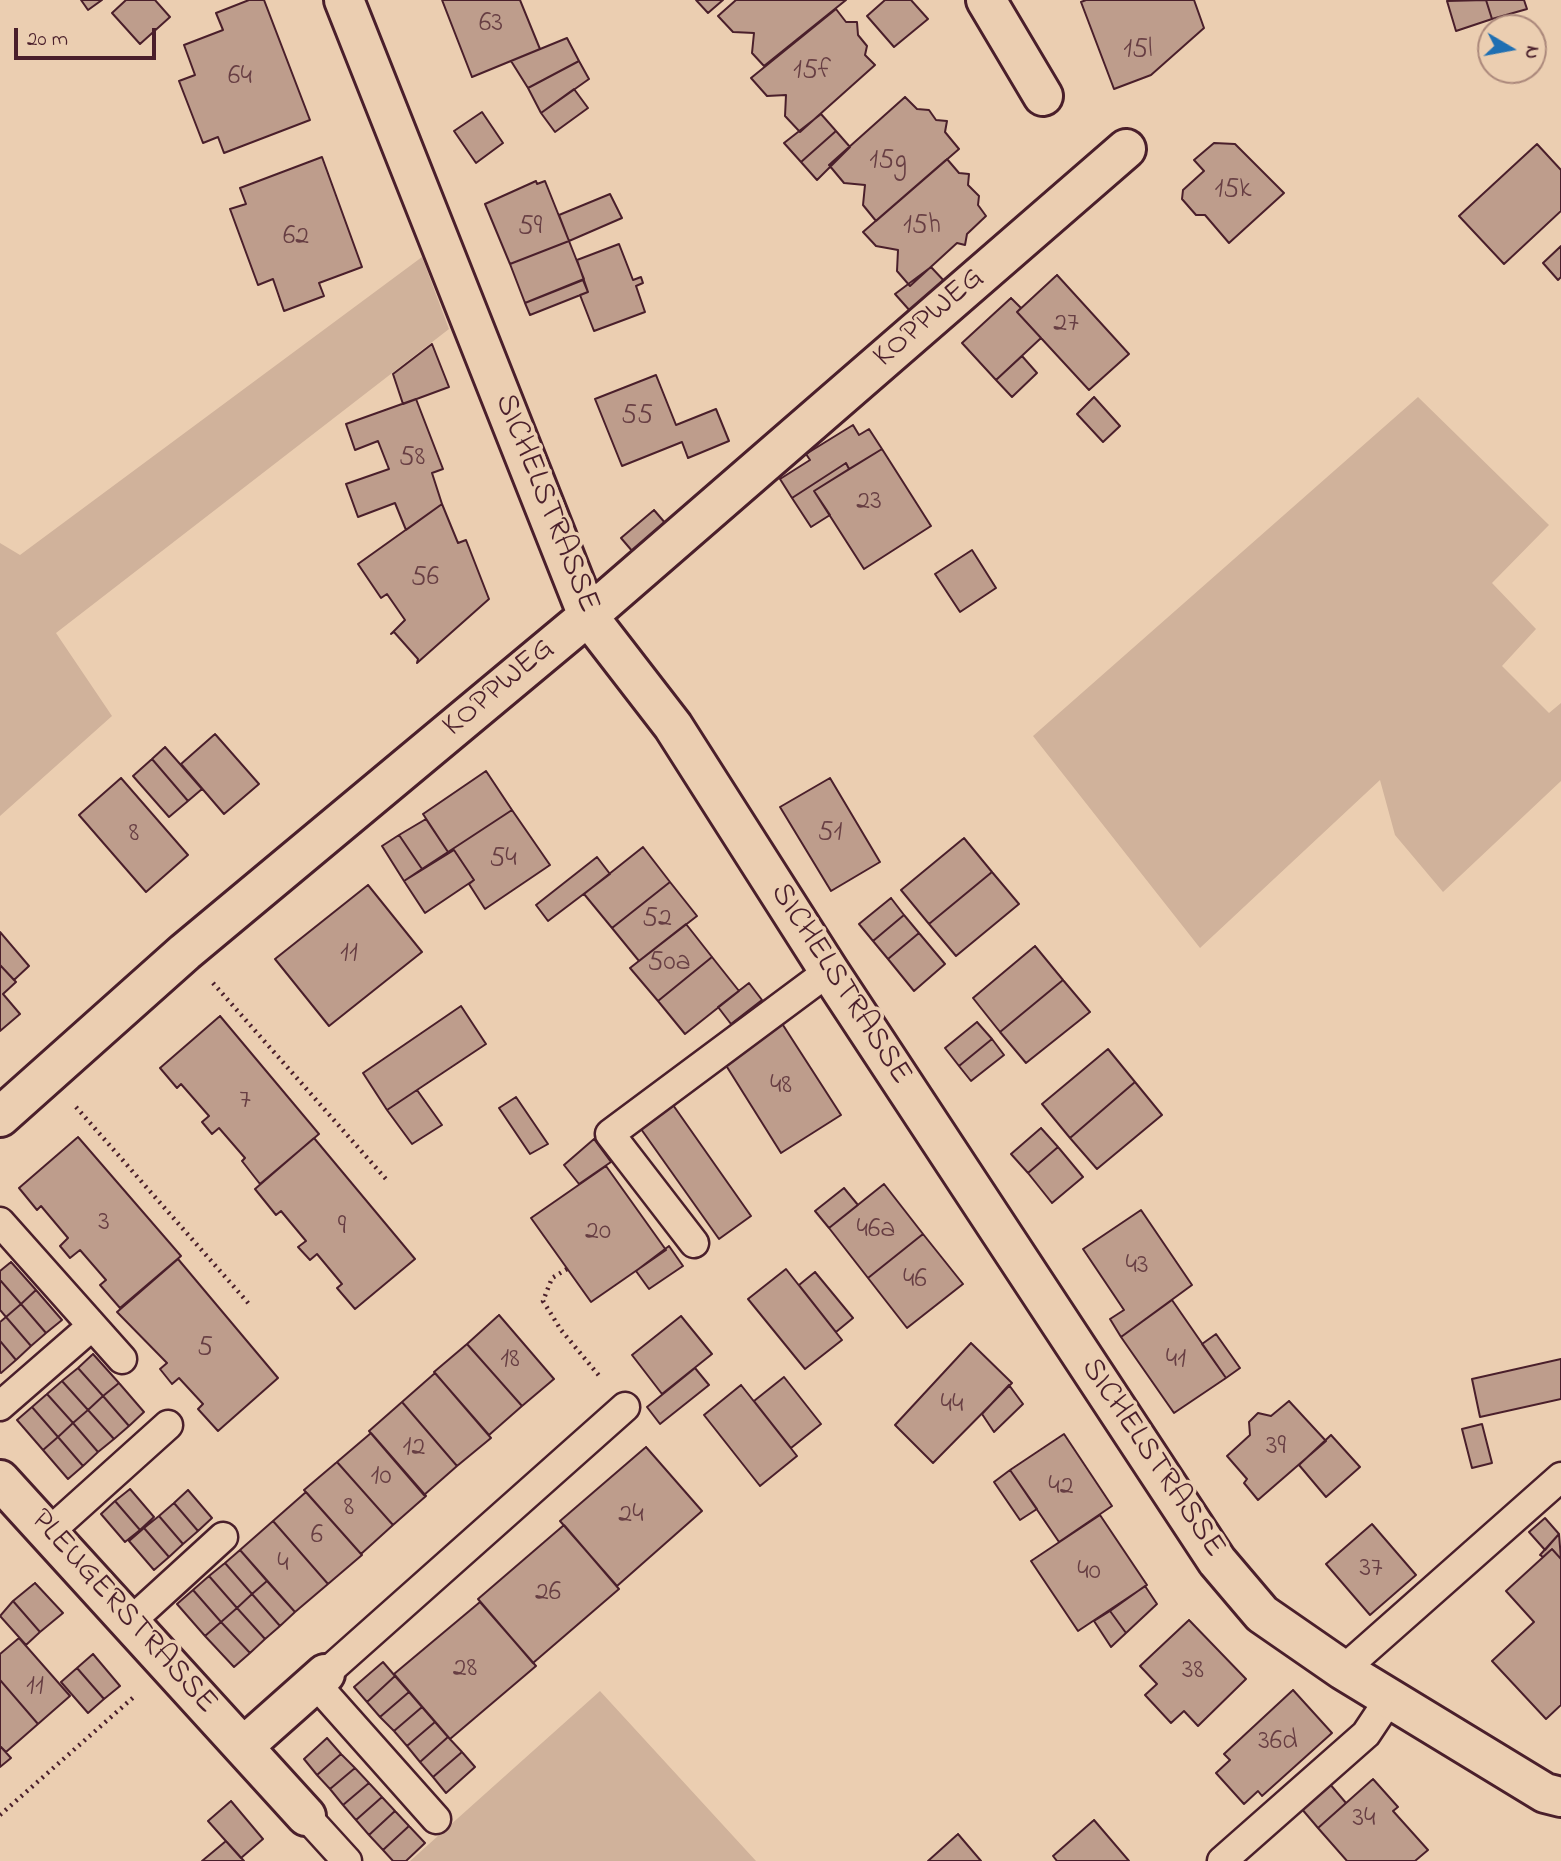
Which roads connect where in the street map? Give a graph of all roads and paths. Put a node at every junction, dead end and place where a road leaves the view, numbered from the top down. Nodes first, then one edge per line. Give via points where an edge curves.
1 (344, 0) edge
2 (986, 0) edge
3 (1043, 96) dead end
4 (1126, 149) dead end
5 (588, 616) junction
6 (185, 952) junction
7 (829, 971) junction
8 (48, 1075) junction
9 (0, 1117) edge
10 (386, 1179) dead end
11 (4, 1233) edge
12 (694, 1243) dead end
13 (567, 1269) dead end
14 (249, 1304) dead end
15 (92, 1326) junction
16 (122, 1359) dead end
17 (0, 1406) edge
18 (625, 1407) joint
19 (168, 1425) dead end
20 (1561, 1478) edge
21 (0, 1480) edge
22 (48, 1533) junction
23 (223, 1537) dead end
24 (130, 1622) junction
25 (169, 1665) junction
26 (1343, 1670) junction
27 (320, 1678) junction
28 (1390, 1698) junction
29 (244, 1746) junction
30 (1561, 1797) edge
31 (0, 1815) edge
32 (306, 1816) joint
33 (436, 1819) dead end
34 (347, 1861) edge
35 (1222, 1861) edge

1 - 5 street, SICHELSTRASSE
2 - 3 street
4 - 5 street, KOPPWEG
5 - 6 street, KOPPWEG
5 - 7 street, SICHELSTRASSE via 673,726
6 - 8 street, KOPPWEG
6 - 10 path
7 - 12 lane via 610,1133
7 - 26 street, SICHELSTRASSE via 1217,1561 1262,1614
8 - 9 street, KOPPWEG
8 - 14 path
11 - 15 lane
13 - 18 path via 552,1278 543,1301 561,1330
15 - 16 lane
15 - 17 lane
18 - 27 lane
19 - 22 lane
20 - 26 lane
21 - 22 street, PLEUGERSTRASSE
22 - 24 street, PLEUGERSTRASSE
23 - 24 lane
24 - 25 street, PLEUGERSTRASSE
25 - 29 street, PLEUGERSTRASSE
25 - 31 path
26 - 28 street, SICHELSTRASSE
27 - 29 street
27 - 33 lane
28 - 30 street, SICHELSTRASSE via 1545,1793
28 - 35 lane via 1367,1734
29 - 32 street, PLEUGERSTRASSE
32 - 34 lane, PLEUGERSTRASSE

